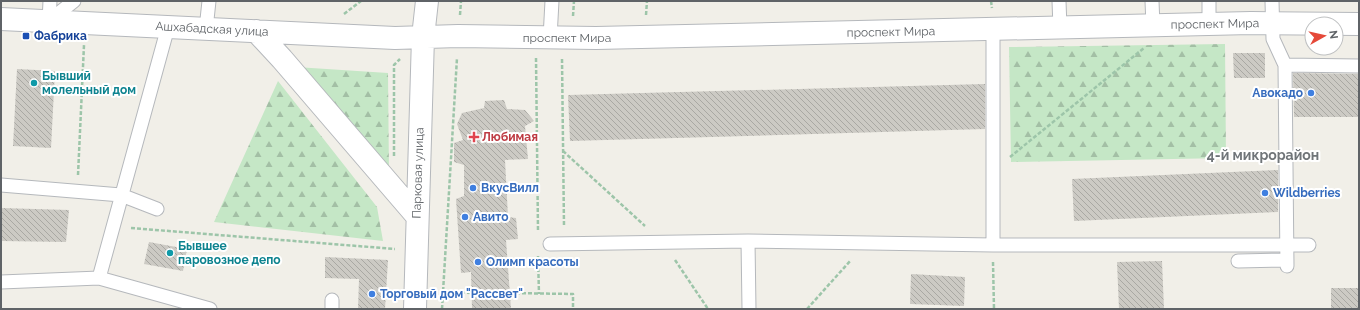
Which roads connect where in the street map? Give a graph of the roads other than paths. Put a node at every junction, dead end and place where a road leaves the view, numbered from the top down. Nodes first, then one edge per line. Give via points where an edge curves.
1 (74, 1) edge
2 (209, 1) edge
3 (427, 1) edge
4 (552, 1) edge
5 (1059, 1) edge
6 (1152, 1) edge
7 (1209, 1) edge
8 (1272, 1) edge
9 (50, 11) edge
10 (1, 19) edge
11 (1272, 23) junction
12 (1209, 24) junction
13 (1359, 24) edge
14 (1153, 26) junction
15 (168, 27) junction
16 (1060, 28) junction
17 (206, 29) junction
18 (993, 29) junction
19 (256, 31) junction
20 (423, 37) junction
21 (550, 38) junction
22 (1285, 66) junction
23 (1359, 66) edge
24 (1, 185) edge
25 (121, 194) junction
26 (157, 209) dead end
27 (416, 215) junction
28 (748, 241) junction
29 (550, 244) dead end
30 (1287, 244) junction
31 (1309, 244) dead end
32 (993, 245) junction
33 (1238, 261) dead end
34 (99, 278) junction
35 (1, 282) edge
36 (210, 309) edge
37 (415, 309) edge
38 (749, 309) edge

1 - 9 lane
2 - 17 lane
3 - 20 street, Парковая улица
4 - 21 lane
5 - 16 lane
6 - 14 lane
7 - 12 lane
8 - 11 lane
9 - 10 street, Ашхабадская улица
9 - 15 street, Ашхабадская улица
11 - 12 street, проспект Мира
11 - 13 street, проспект Мира
11 - 22 lane via 1273,39
12 - 14 street, проспект Мира
14 - 16 street, проспект Мира
15 - 17 street, Ашхабадская улица
15 - 25 lane
16 - 18 street, проспект Мира
17 - 19 street, Ашхабадская улица
18 - 21 street, проспект Мира
18 - 32 lane
19 - 20 street, Ашхабадская улица via 395,38
19 - 27 street
20 - 21 street, проспект Мира
20 - 27 street, Парковая улица
22 - 23 lane
22 - 30 lane
24 - 25 lane
25 - 26 lane
25 - 34 lane
27 - 37 street, Парковая улица
28 - 29 lane
28 - 32 lane
28 - 38 lane
30 - 31 lane
30 - 32 lane
30 - 33 lane via 1287,263
34 - 35 lane
34 - 36 lane

